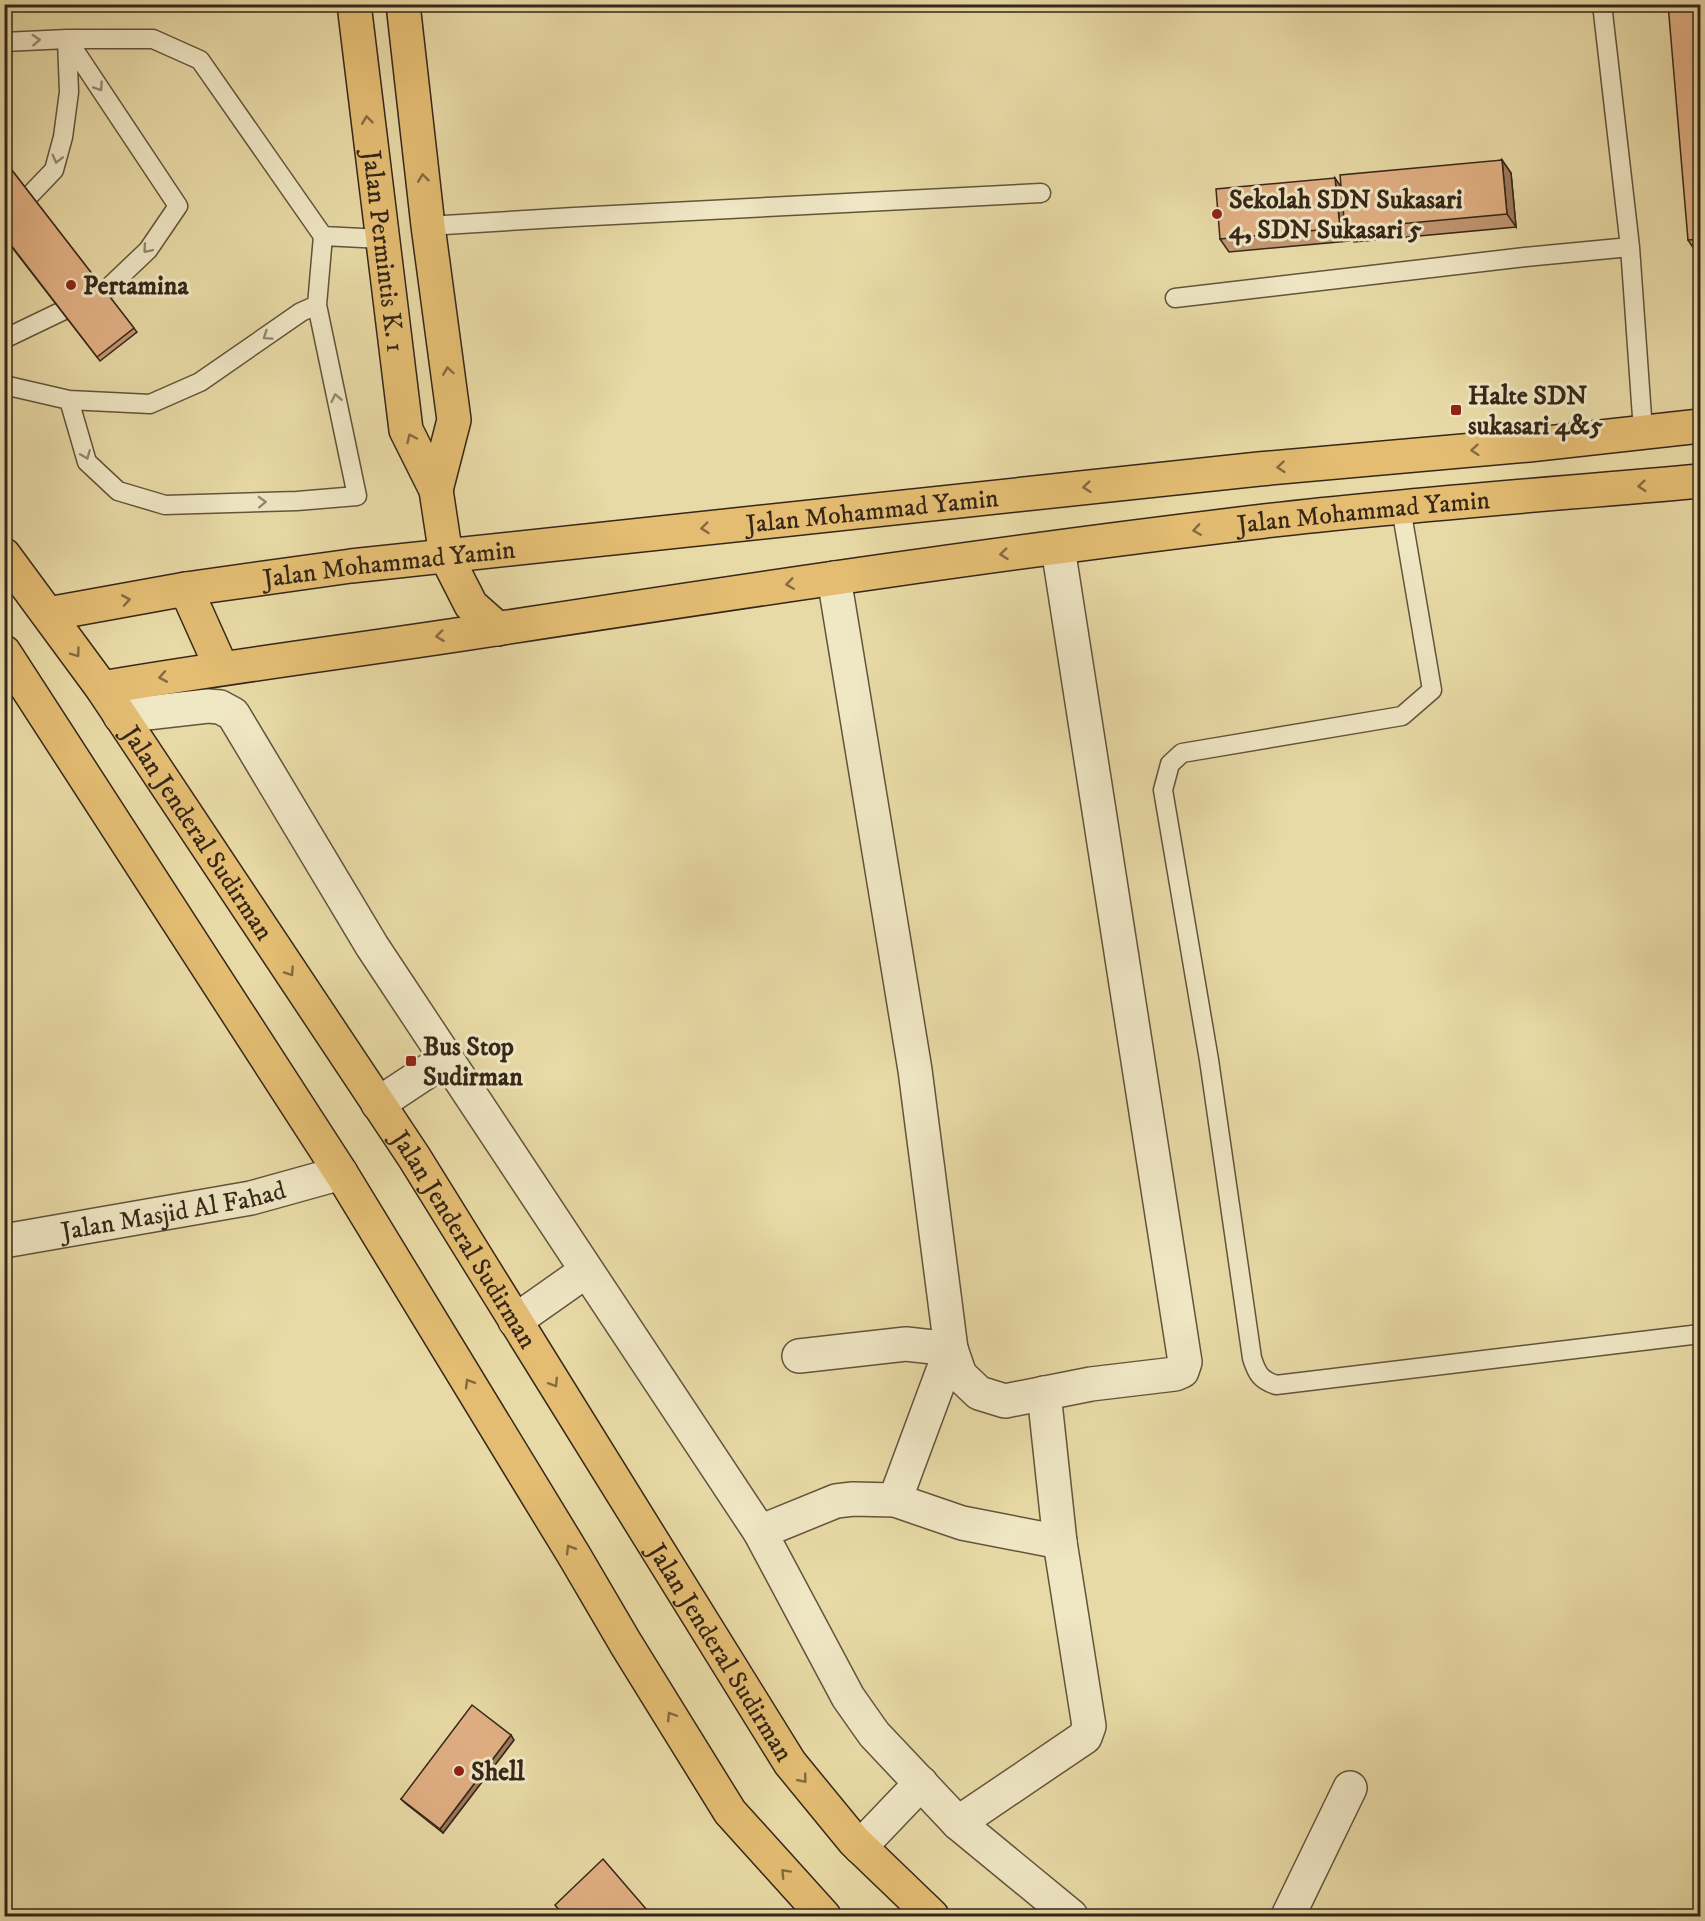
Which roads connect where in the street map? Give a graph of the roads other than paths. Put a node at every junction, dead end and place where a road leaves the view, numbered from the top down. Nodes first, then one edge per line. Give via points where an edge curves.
1 (354, 4) edge
2 (403, 4) edge
3 (1602, 4) edge
4 (67, 39) junction
5 (4, 42) edge
6 (1041, 193) dead end
7 (31, 194) edge
8 (428, 226) junction
9 (323, 236) junction
10 (382, 239) junction
11 (1630, 247) junction
12 (1175, 298) dead end
13 (317, 305) junction
14 (4, 339) edge
15 (4, 385) edge
16 (69, 400) junction
17 (1701, 426) edge
18 (1643, 431) junction
19 (1701, 481) edge
20 (436, 490) junction
21 (1401, 508) junction
22 (1058, 548) junction
23 (4, 555) edge
24 (446, 556) junction
25 (834, 578) junction
26 (186, 589) junction
27 (48, 614) junction
28 (498, 629) junction
29 (4, 652) edge
30 (221, 668) junction
31 (102, 688) junction
32 (120, 716) junction
33 (446, 1059) junction
34 (378, 1104) junction
35 (341, 1173) junction
36 (4, 1241) edge
37 (586, 1271) junction
38 (515, 1321) junction
39 (1701, 1334) edge
40 (951, 1349) junction
41 (799, 1356) dead end
42 (1044, 1393) junction
43 (895, 1500) junction
44 (760, 1532) junction
45 (1060, 1542) junction
46 (921, 1783) junction
47 (1350, 1788) dead end
48 (958, 1823) junction
49 (860, 1847) junction
50 (824, 1917) edge
51 (932, 1917) edge
52 (1071, 1917) edge
53 (1288, 1917) edge

10 -> 1 main road, Jalan Permintis K. 1
8 -> 2 main road, Jalan Permintis K. 1
3 - 11 lane
5 -> 4 lane
4 -> 7 lane via 69,92 63,137 54,170
4 - 9 lane via 153,39 200,60
4 -> 14 lane via 178,206 148,250 106,291
6 - 8 lane
20 -> 8 main road, Jalan Permintis K. 1 via 454,420
9 - 10 lane
9 - 13 lane
20 -> 10 main road, Jalan Permintis K. 1 via 406,430
11 - 12 lane
11 - 18 lane
13 -> 16 lane via 200,382 150,404
16 -> 13 lane via 87,462 118,491 165,505 357,496
15 - 16 lane
17 - 18 main road, Jalan Mohammad Yamin
18 -> 24 main road, Jalan Mohammad Yamin
19 -> 21 main road, Jalan Mohammad Yamin
20 - 24 main road, Jalan Permintis K. 1
21 -> 22 main road, Jalan Mohammad Yamin
21 - 39 lane via 1432,690 1402,717 1182,753 1170,764 1162,790 1209,1060 1252,1359 1264,1381 1276,1385
22 -> 25 main road, Jalan Mohammad Yamin
22 - 42 street via 1185,1362 1182,1371 1175,1374
23 - 27 main road, Jalan Jenderal Sudirman
24 - 26 main road, Jalan Mohammad Yamin
24 - 28 main road, Jalan Permintis K. 1 via 471,605
25 -> 28 main road, Jalan Mohammad Yamin
25 - 40 street via 915,1070
27 -> 26 main road, Jalan Mohammad Yamin
26 - 30 main road
27 -> 31 main road, Jalan Jenderal Sudirman
28 -> 30 main road, Jalan Mohammad Yamin
29 - 35 main road
30 -> 31 main road, Jalan Mohammad Yamin
31 - 32 main road, Jalan Jenderal Sudirman
32 - 33 street via 208,706 233,714 372,946
32 -> 34 main road, Jalan Jenderal Sudirman
33 - 34 street
33 - 37 street
34 - 38 main road, Jalan Jenderal Sudirman
35 - 36 street, Jalan Masjid Al Fahad via 251,1198
50 -> 35 main road via 730,1812
37 - 38 street
37 - 44 street
38 -> 49 main road, Jalan Jenderal Sudirman via 790,1763
40 - 41 street via 906,1344
40 - 42 street via 960,1375 978,1393 1005,1401
40 - 43 street
42 - 45 street
43 - 44 street via 836,1501
43 - 45 street via 962,1523
44 - 46 street via 848,1697 874,1734
45 - 48 street via 1089,1726 1085,1737
46 - 48 street
46 - 49 street
47 - 53 street
48 - 52 street
49 - 51 main road, Jalan Jenderal Sudirman

